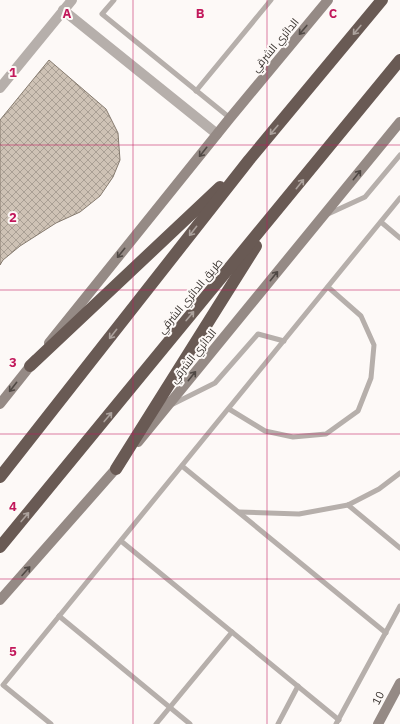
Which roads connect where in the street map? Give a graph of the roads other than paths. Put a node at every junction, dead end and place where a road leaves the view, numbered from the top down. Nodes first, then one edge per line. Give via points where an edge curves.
1 (72, 0) edge
2 (114, 0) edge
3 (272, 0) edge
4 (328, 0) edge
5 (382, 0) edge
6 (63, 10) junction
7 (400, 60) edge
8 (0, 88) edge
9 (196, 91) junction
10 (230, 118) junction
11 (400, 122) edge
12 (217, 134) junction
13 (399, 159) edge
14 (249, 160) junction
15 (400, 198) edge
16 (282, 205) junction
17 (323, 216) junction
18 (381, 222) junction
19 (400, 238) edge
20 (328, 287) junction
21 (284, 340) junction
22 (30, 366) junction
23 (0, 404) edge
24 (166, 407) junction
25 (229, 408) junction
26 (182, 466) junction
27 (116, 469) junction
28 (400, 473) edge
29 (0, 478) edge
30 (348, 505) junction
31 (239, 512) junction
32 (121, 541) junction
33 (0, 547) edge
34 (400, 548) edge
35 (0, 600) edge
36 (400, 606) edge
37 (59, 616) junction
38 (232, 632) junction
39 (386, 633) junction
40 (400, 683) edge
41 (298, 686) junction
42 (2, 687) edge
43 (170, 707) junction
44 (337, 722) edge
45 (51, 724) edge
46 (156, 724) edge
47 (190, 724) edge
48 (278, 724) edge
49 (378, 724) edge

1 - 6 street
2 - 9 lane via 102,14
3 - 9 lane
4 -> 10 street, الدائري الشرقي
5 -> 14 highway
6 - 8 street
6 - 12 street
16 -> 7 highway, طريق الدائري الشرقي
9 - 10 lane
10 - 12 street, الدائري الشرقي
17 -> 11 street, الدائري الشرقي
12 -> 22 street, الدائري الشرقي
13 - 17 lane via 366,197
14 - 22 highway
14 -> 29 highway
15 - 18 lane
16 - 27 highway
33 -> 16 highway, طريق الدائري الشرقي
24 -> 17 street, الدائري الشرقي
18 - 19 lane
18 - 20 lane
20 - 21 lane
20 - 25 lane via 361,316 374,345 371,378 358,411 326,434 293,437 266,431
21 - 24 lane via 258,334 215,383
21 - 25 lane
22 -> 23 street, الدائري الشرقي
24 - 27 street, الدائري الشرقي
25 - 26 lane
26 - 31 lane
26 - 32 lane
35 -> 27 street, الدائري الشرقي
28 - 30 lane via 379,489
30 - 31 lane via 299,514
30 - 34 lane
31 - 39 lane
32 - 37 lane
32 - 38 lane
36 - 39 lane
37 - 42 lane
37 - 43 lane
38 - 41 lane
38 - 43 lane
39 - 44 lane
40 - 49 street, 10
41 - 44 lane
41 - 48 lane
42 - 45 lane
43 - 46 lane
43 - 47 lane

